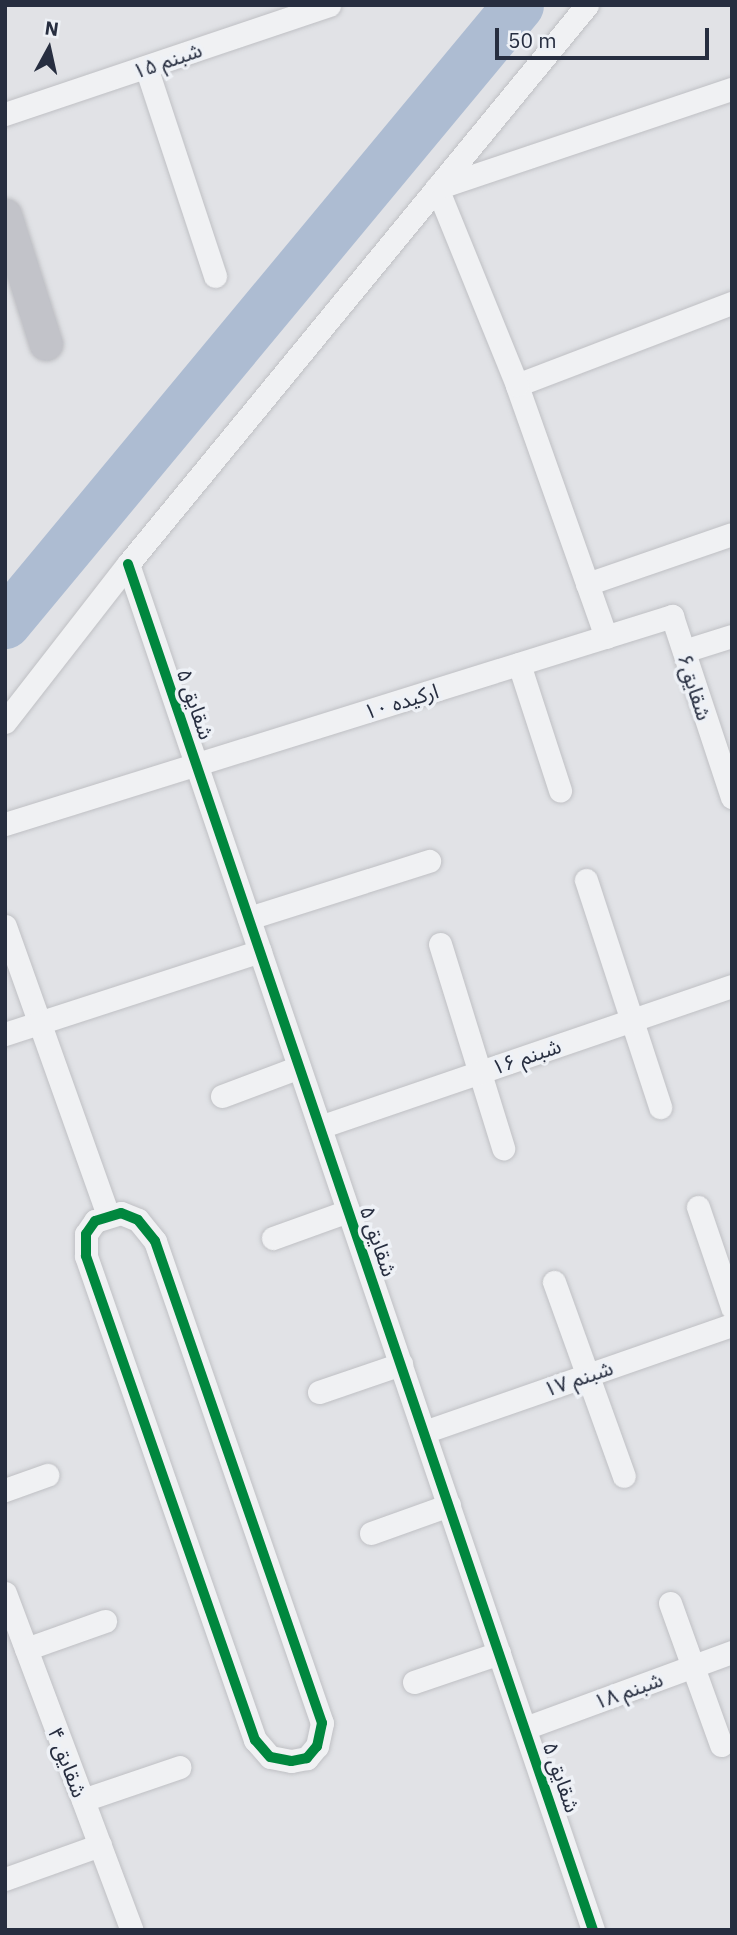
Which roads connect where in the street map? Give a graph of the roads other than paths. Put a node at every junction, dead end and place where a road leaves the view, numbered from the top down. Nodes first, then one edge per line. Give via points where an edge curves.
1 (329, 5) edge
2 (587, 5) edge
3 (146, 67) junction
4 (732, 89) edge
5 (5, 114) edge
6 (437, 188) junction
7 (5, 215) edge
8 (215, 276) dead end
9 (732, 303) edge
10 (46, 344) dead end
11 (517, 385) junction
12 (732, 534) edge
13 (128, 564) junction
14 (587, 584) junction
15 (672, 616) joint
16 (732, 636) edge
17 (606, 637) junction
18 (684, 651) junction
19 (519, 664) junction
20 (5, 722) edge
21 (196, 765) junction
22 (560, 790) dead end
23 (732, 797) edge
24 (5, 824) edge
25 (429, 861) dead end
26 (586, 880) dead end
27 (249, 918) junction
28 (5, 926) edge
29 (440, 944) dead end
30 (260, 951) junction
31 (732, 986) edge
32 (632, 1020) junction
33 (40, 1022) junction
34 (5, 1034) edge
35 (299, 1067) junction
36 (480, 1072) junction
37 (222, 1096) dead end
38 (660, 1107) dead end
39 (320, 1127) junction
40 (503, 1148) dead end
41 (698, 1207) dead end
42 (348, 1211) junction
43 (108, 1215) junction
44 (273, 1238) dead end
45 (554, 1282) dead end
46 (732, 1307) edge
47 (732, 1325) edge
48 (401, 1364) junction
49 (587, 1375) junction
50 (319, 1392) dead end
51 (424, 1432) junction
52 (47, 1475) dead end
53 (624, 1476) dead end
54 (5, 1490) edge
55 (449, 1505) junction
56 (371, 1533) dead end
57 (5, 1593) edge
58 (670, 1602) dead end
59 (105, 1621) dead end
60 (26, 1649) junction
61 (732, 1652) edge
62 (499, 1653) junction
63 (692, 1667) junction
64 (414, 1682) dead end
65 (525, 1728) junction
66 (721, 1745) dead end
67 (180, 1767) dead end
68 (83, 1800) junction
69 (100, 1845) junction
70 (5, 1878) edge
71 (132, 1930) edge
72 (593, 1930) edge

1 - 3 street, شبنم ۱۵
2 - 6 street
3 - 5 street, شبنم ۱۵
3 - 8 street
4 - 6 street
6 - 11 street
6 - 13 street
7 - 10 street
9 - 11 street
11 - 14 street
12 - 14 street
13 - 20 street
13 - 21 street, شقایق ۵
14 - 17 street
15 - 17 street, ارکیده ۱۰
15 - 18 street, شقایق۶
16 - 18 street
17 - 19 street, ارکیده ۱۰
18 - 23 street, شقایق۶
19 - 21 street, ارکیده ۱۰
19 - 22 street
21 - 24 street, ارکیده ۱۰
21 - 27 street, شقایق ۵
25 - 27 street
26 - 32 street
27 - 30 street, شقایق ۵
28 - 33 street
29 - 36 street
30 - 33 street
30 - 35 street, شقایق ۵
31 - 32 street, شبنم ۱۶
32 - 36 street, شبنم ۱۶
32 - 38 street
33 - 34 street
33 - 43 street
35 - 37 street
35 - 39 street, شقایق ۵
36 - 39 street, شبنم ۱۶
36 - 40 street
39 - 42 street, شقایق ۵
41 - 46 street
42 - 44 street
42 - 48 street, شقایق ۵
43 - 43 street via 95,1221 86,1234 86,1256 255,1740 270,1757 307,1758 317,1746 322,1723 155,1241 138,1220
45 - 49 street
47 - 49 street, شبنم ۱۷
48 - 50 street
48 - 51 street, شقایق ۵
49 - 51 street, شبنم ۱۷
49 - 53 street
51 - 55 street, شقایق ۵
52 - 54 street
55 - 56 street
55 - 62 street, شقایق ۵
57 - 60 street, شقایق ۴
58 - 63 street
59 - 60 street
60 - 68 street, شقایق ۴
61 - 63 street, شبنم ۱۸
62 - 64 street
62 - 65 street, شقایق ۵
63 - 65 street, شبنم ۱۸
63 - 66 street
65 - 72 street, شقایق ۵
67 - 68 street
68 - 69 street, شقایق ۴
69 - 70 street
69 - 71 street, شقایق ۴

